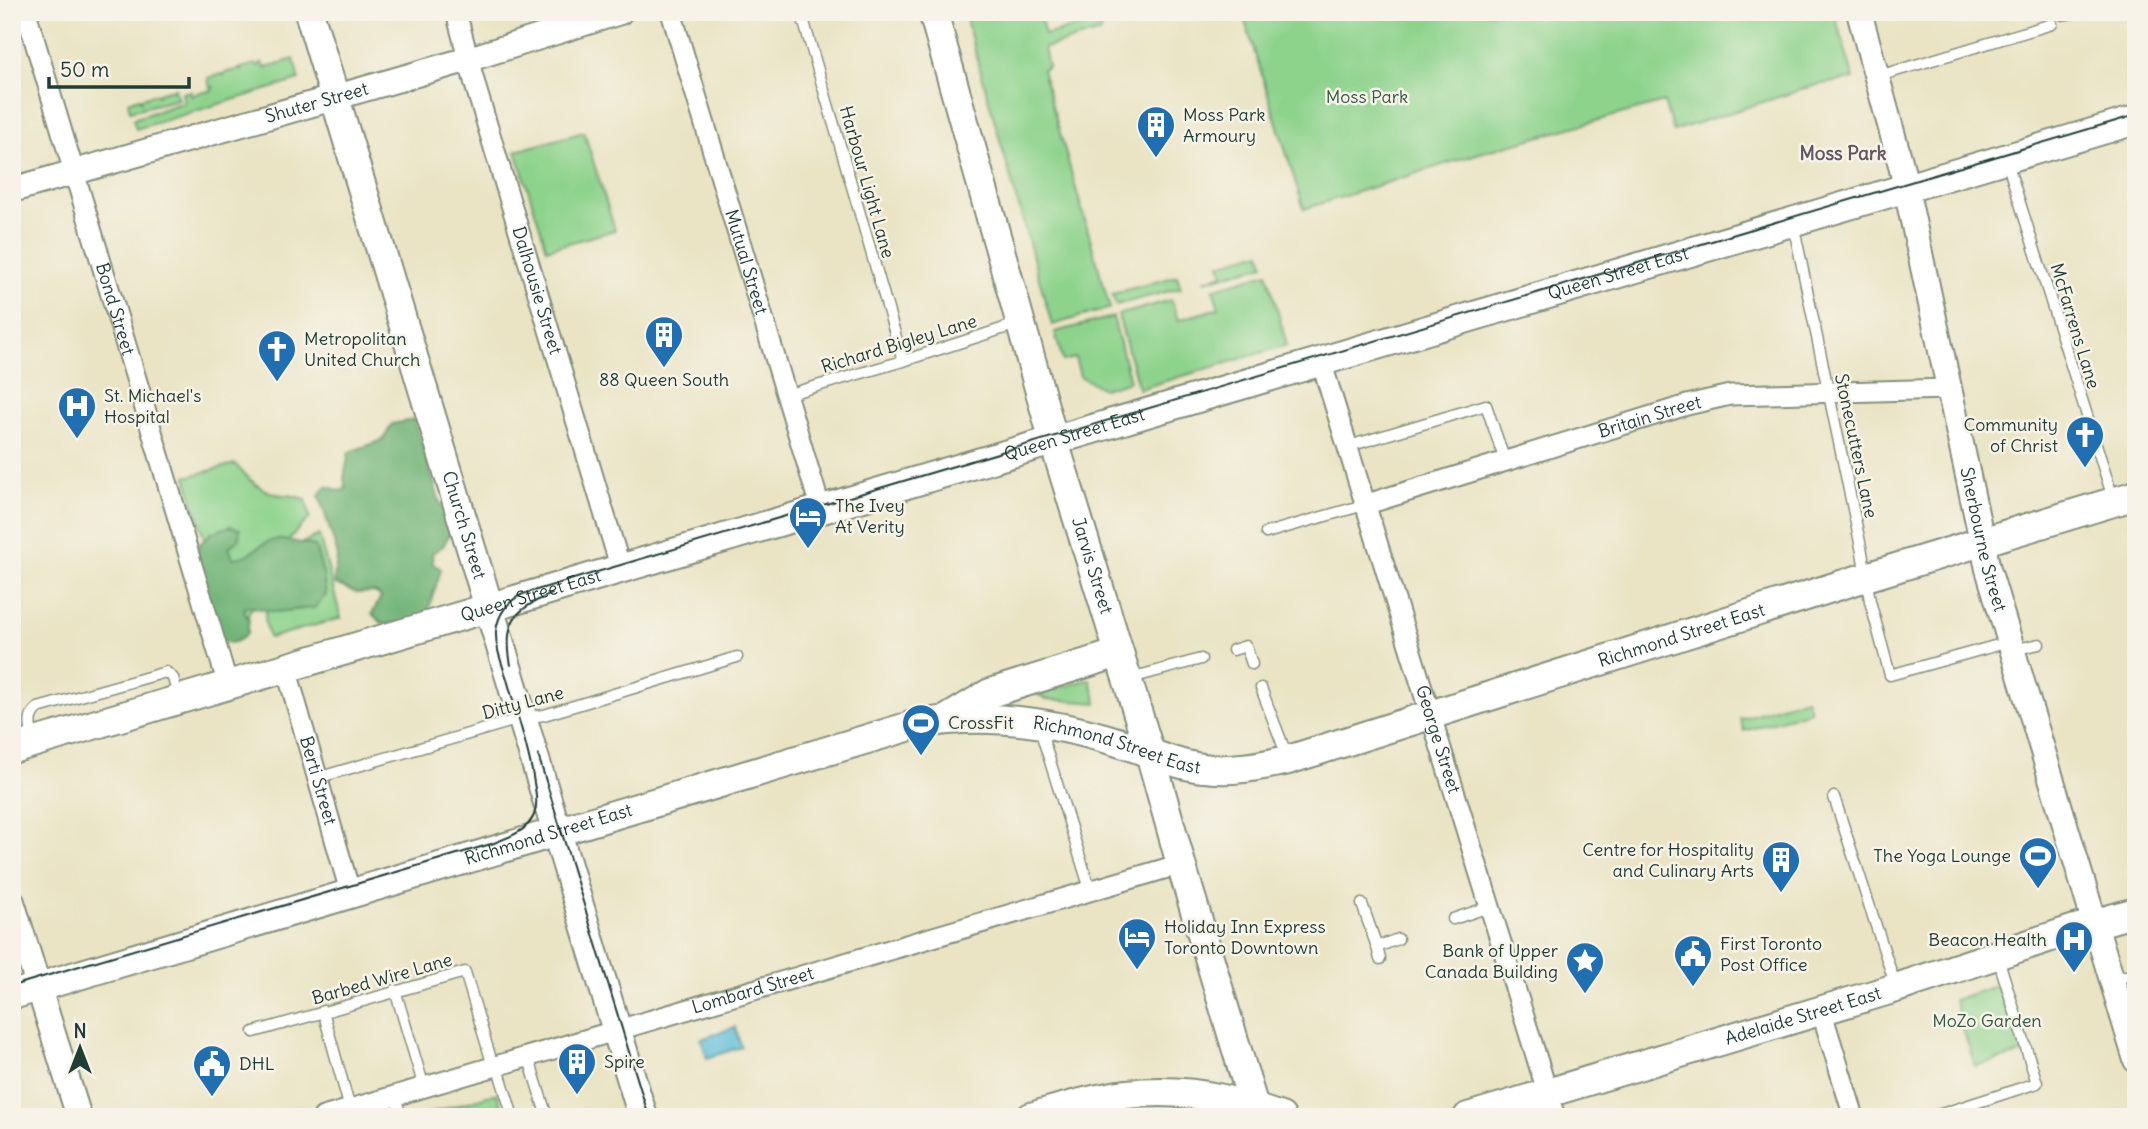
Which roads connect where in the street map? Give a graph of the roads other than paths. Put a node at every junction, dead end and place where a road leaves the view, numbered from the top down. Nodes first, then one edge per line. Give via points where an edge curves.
1 (26, 12) edge
2 (309, 12) edge
3 (457, 12) edge
4 (621, 12) edge
5 (671, 12) edge
6 (801, 12) edge
7 (933, 12) edge
8 (1859, 12) edge
9 (2063, 12) edge
10 (2078, 12) edge
11 (2052, 24) dead end
12 (469, 59) junction
13 (1878, 76) junction
14 (335, 98) junction
15 (2136, 120) edge
16 (2006, 159) junction
17 (74, 171) junction
18 (1906, 188) junction
19 (12, 190) edge
20 (1793, 222) junction
21 (1021, 322) junction
22 (903, 361) junction
23 (1321, 361) junction
24 (1948, 389) junction
25 (1828, 393) junction
26 (786, 395) junction
27 (1054, 441) junction
28 (1346, 447) junction
29 (1505, 461) junction
30 (2125, 499) edge
31 (1364, 505) junction
32 (821, 510) junction
33 (1266, 533) dead end
34 (1982, 541) junction
35 (621, 569) junction
36 (1866, 577) junction
37 (489, 608) junction
38 (2039, 644) dead end
39 (2011, 646) junction
40 (1233, 650) dead end
41 (737, 657) dead end
42 (1202, 659) dead end
43 (1252, 664) dead end
44 (1123, 666) junction
45 (286, 668) junction
46 (228, 685) junction
47 (1261, 688) dead end
48 (1430, 715) junction
49 (523, 718) junction
50 (948, 719) junction
51 (1039, 724) junction
52 (23, 746) edge
53 (1150, 753) junction
54 (1288, 760) junction
55 (317, 778) junction
56 (1835, 797) dead end
57 (556, 834) junction
58 (1181, 864) junction
59 (1090, 889) junction
60 (351, 895) junction
61 (12, 901) edge
62 (1362, 904) dead end
63 (1489, 907) junction
64 (2136, 912) edge
65 (1453, 919) dead end
66 (2095, 924) junction
67 (1398, 939) dead end
68 (1377, 947) junction
69 (1997, 955) junction
70 (1380, 959) dead end
71 (2136, 973) edge
72 (2112, 980) junction
73 (1896, 988) junction
74 (395, 990) junction
75 (25, 991) edge
76 (1821, 1010) junction
77 (323, 1011) junction
78 (617, 1030) junction
79 (254, 1032) dead end
80 (528, 1056) junction
81 (2136, 1060) edge
82 (495, 1065) junction
83 (424, 1087) junction
84 (394, 1096) junction
85 (1551, 1105) edge
86 (351, 1108) junction
87 (1255, 1113) edge
88 (79, 1117) edge
89 (323, 1117) edge
90 (401, 1117) edge
91 (513, 1117) edge
92 (548, 1117) edge
93 (643, 1117) edge
94 (1031, 1117) edge
95 (1281, 1117) edge
96 (1468, 1117) edge
97 (1854, 1117) edge
98 (1932, 1117) edge

1 - 17 street, Bond Street
2 - 14 main road, Church Street
3 - 12 street, Dalhousie Street
4 - 12 street, Shuter Street
5 - 26 street, Mutual Street
6 - 22 lane, Harbour Light Lane
7 - 21 main road, Jarvis Street
8 - 13 street, Sherbourne Street
9 - 10 lane
11 - 13 lane
12 - 14 street, Shuter Street
12 - 35 street, Dalhousie Street
13 - 18 street, Sherbourne Street
14 - 17 street, Shuter Street
14 - 37 main road, Church Street
15 - 16 main road, Queen Street East
16 - 18 main road, Queen Street East
16 - 30 lane, McFarrens Lane
17 - 19 street, Shuter Street
17 - 46 street, Bond Street
18 - 20 main road, Queen Street East
18 - 24 street, Sherbourne Street
20 - 23 main road, Queen Street East
20 - 25 lane, Stonecutters Lane
21 - 22 lane, Richard Bigley Lane
21 - 27 main road, Jarvis Street
22 - 26 lane, Richard Bigley Lane
23 - 27 main road, Queen Street East
23 - 28 street, George Street
24 - 25 street, Britain Street
24 - 34 street, Sherbourne Street
25 - 29 street, Britain Street via 1730,395
25 - 36 lane, Stonecutters Lane
26 - 32 street, Mutual Street
27 - 32 main road, Queen Street East
27 - 44 main road, Jarvis Street
28 - 29 lane via 1486,405
28 - 31 street, George Street
29 - 31 street, Britain Street
30 - 34 main road, Richmond Street East
31 - 33 lane
31 - 48 street, George Street
32 - 35 main road, Queen Street East
34 - 36 main road, Richmond Street East
34 - 39 street, Sherbourne Street
35 - 37 main road, Queen Street East
36 - 39 lane, Stonecutters Lane via 1890,675
36 - 48 main road, Richmond Street East
37 - 45 main road, Queen Street East
37 - 49 main road, Church Street
38 - 39 lane
39 - 66 street, Sherbourne Street
40 - 43 lane via 1245,646
41 - 49 lane, Ditty Lane
42 - 44 lane
44 - 50 main road via 990,693
44 - 53 main road, Jarvis Street
45 - 46 main road, Queen Street East
45 - 55 street, Berti Street
46 - 52 main road, Queen Street East
47 - 54 lane
48 - 54 main road, Richmond Street East
48 - 63 street, George Street
49 - 55 lane, Ditty Lane
49 - 57 main road, Church Street
50 - 51 main road, Richmond Street East
50 - 57 main road, Richmond Street East via 914,725
51 - 53 main road, Richmond Street East
51 - 59 lane
53 - 54 main road, Richmond Street East via 1203,768 1238,769
53 - 58 main road, Jarvis Street
55 - 60 street, Berti Street
56 - 73 lane
57 - 60 main road, Richmond Street East
57 - 78 main road, Church Street
58 - 59 street, Lombard Street
58 - 87 main road, Jarvis Street
59 - 78 street, Lombard Street
60 - 75 main road, Richmond Street East
61 - 75 street
62 - 68 lane
63 - 65 lane
63 - 85 street, George Street
64 - 66 main road, Adelaide Street East
66 - 69 main road, Adelaide Street East
66 - 72 street, Sherbourne Street
67 - 68 lane
68 - 70 lane
69 - 73 main road, Adelaide Street East
69 - 98 lane via 2037,1083
71 - 72 lane
72 - 81 street, Sherbourne Street
73 - 76 main road, Adelaide Street East
74 - 77 lane, Barbed Wire Lane
74 - 82 lane, Barbed Wire Lane via 465,972
74 - 83 lane
75 - 88 street
76 - 85 main road, Adelaide Street East
76 - 97 street
77 - 79 lane, Barbed Wire Lane
77 - 86 lane
78 - 80 street, Lombard Street
78 - 93 main road, Church Street
80 - 82 street, Lombard Street
80 - 92 lane
82 - 83 street, Lombard Street
82 - 91 lane
83 - 84 street, Lombard Street
84 - 86 street, Lombard Street
84 - 90 lane
85 - 96 main road, Adelaide Street East
86 - 89 street, Lombard Street
87 - 94 main road via 1226,1100 1194,1094 1137,1092 1089,1099
87 - 95 main road

